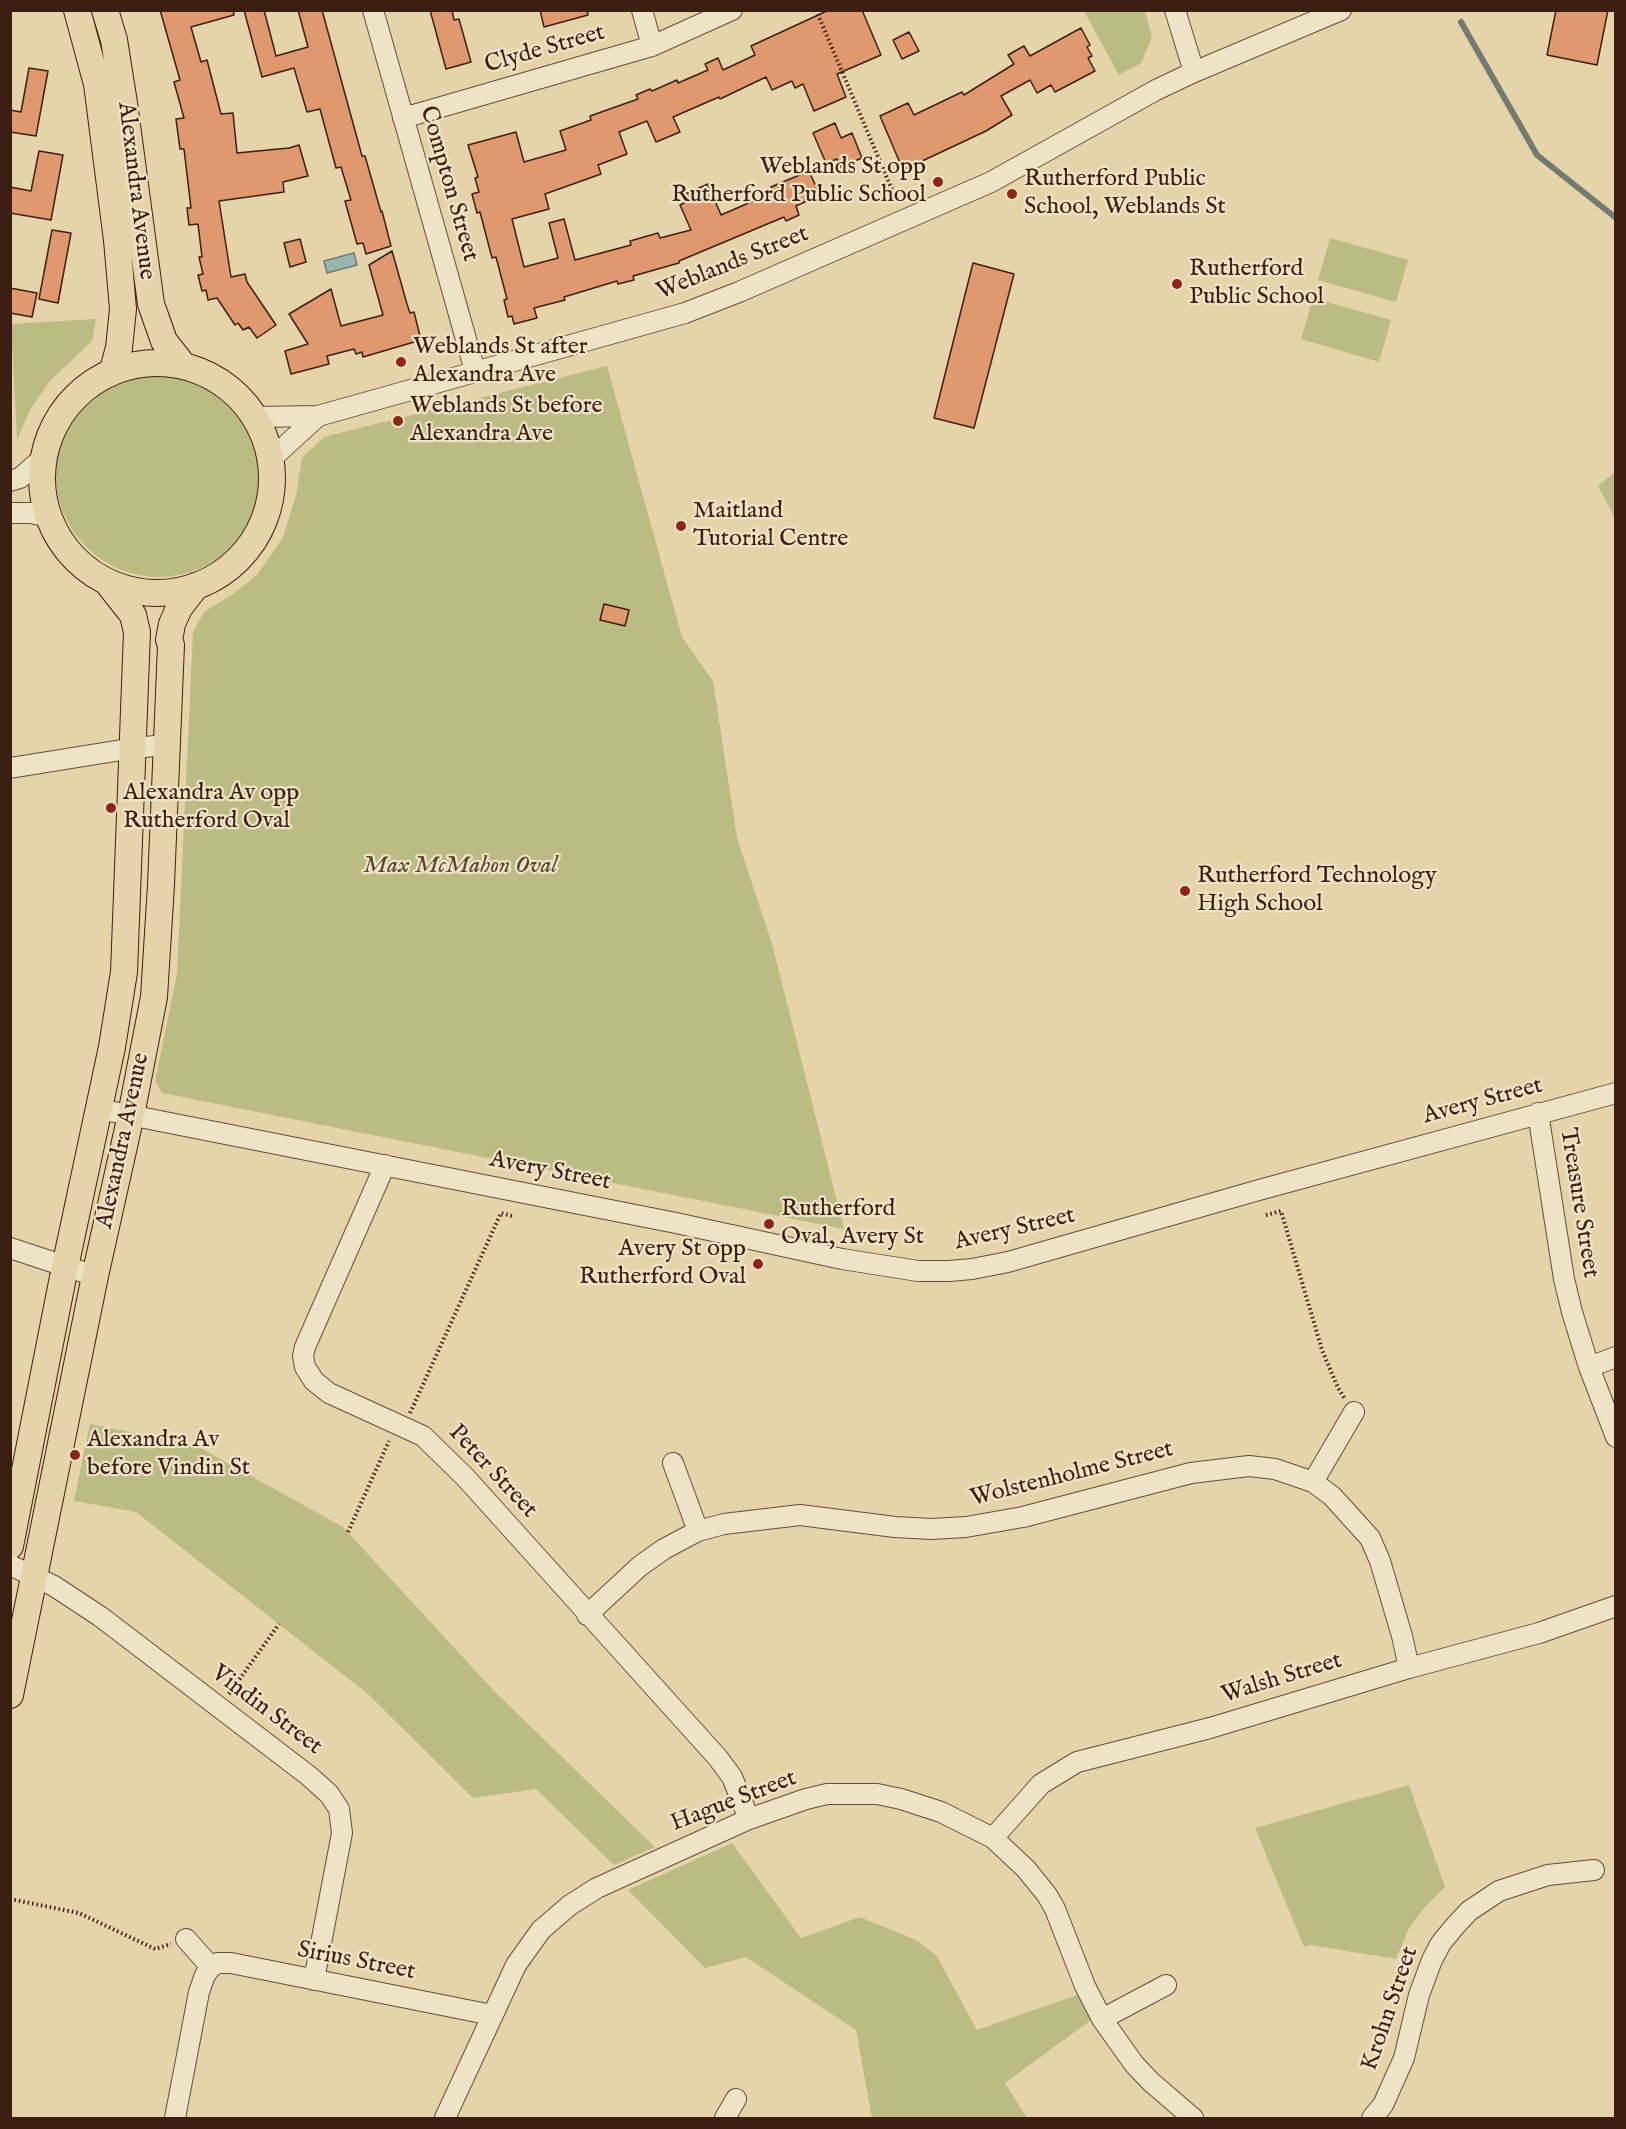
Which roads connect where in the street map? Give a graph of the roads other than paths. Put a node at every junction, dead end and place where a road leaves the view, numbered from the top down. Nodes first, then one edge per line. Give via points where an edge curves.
1 (77, 10) edge
2 (105, 10) edge
3 (374, 10) edge
4 (642, 10) edge
5 (732, 10) edge
6 (1175, 10) edge
7 (1341, 10) edge
8 (652, 46) junction
9 (1194, 72) junction
10 (403, 118) junction
11 (182, 364) junction
12 (113, 370) junction
13 (475, 371) junction
14 (318, 416) junction
15 (256, 417) junction
16 (44, 457) junction
17 (271, 459) junction
18 (10, 481) edge
19 (10, 513) edge
20 (49, 517) junction
21 (107, 582) junction
22 (196, 586) junction
23 (166, 746) junction
24 (134, 748) junction
25 (10, 768) edge
26 (1616, 1093) edge
27 (99, 1109) junction
28 (1538, 1113) junction
29 (131, 1115) junction
30 (385, 1165) junction
31 (10, 1248) edge
32 (65, 1267) junction
33 (95, 1276) junction
34 (1616, 1357) edge
35 (1589, 1367) junction
36 (1354, 1412) road end
37 (1616, 1437) edge
38 (673, 1463) dead end
39 (1313, 1482) junction
40 (699, 1531) junction
41 (10, 1546) edge
42 (10, 1565) edge
43 (35, 1576) junction
44 (1613, 1607) edge
45 (587, 1615) junction
46 (1409, 1668) junction
47 (10, 1695) edge
48 (749, 1819) junction
49 (993, 1838) junction
50 (1594, 1870) dead end
51 (186, 1939) road end
52 (211, 1967) junction
53 (314, 1980) junction
54 (1166, 1985) dead end
55 (492, 2015) junction
56 (1102, 2019) junction
57 (736, 2099) dead end
58 (175, 2118) edge
59 (446, 2118) edge
60 (725, 2118) edge
61 (1193, 2118) edge
62 (1372, 2118) edge

1 - 12 main road, Alexandra Avenue via 97,84 117,240 123,309
2 - 11 main road, Alexandra Avenue via 123,94 154,315 164,341
3 - 10 street, Compton Street
4 - 8 street
5 - 8 street, Clyde Street
6 - 9 street
7 - 9 street, Weblands Street
8 - 10 street, Clyde Street
9 - 13 street, Weblands Street via 1010,172 739,292 627,331
10 - 13 street, Compton Street
11 - 12 main road via 147,362
11 - 15 main road via 224,383
12 - 16 main road via 75,396 50,435
13 - 14 street, Weblands Street
14 - 15 street, Weblands Street
14 - 17 street, Weblands Street
15 - 17 main road
16 - 18 street via 20,478
16 - 20 main road via 42,480
17 - 22 main road via 270,501 255,540 226,570
19 - 20 street
20 - 21 main road via 62,544 82,566
21 - 22 main road via 147,593
21 - 24 main road, Alexandra Avenue via 133,615 137,632
22 - 23 main road, Alexandra Avenue via 172,624
23 - 24 street
23 - 29 main road, Alexandra Avenue via 154,997
24 - 25 street
24 - 27 main road, Alexandra Avenue via 124,972
26 - 28 street, Avery Street
27 - 29 street, Avery Street
27 - 32 main road, Alexandra Avenue
28 - 30 street, Avery Street via 1008,1262 949,1271 918,1272 842,1259
28 - 35 street, Treasure Street via 1564,1279
29 - 30 street, Avery Street
29 - 33 main road, Alexandra Avenue
30 - 45 street, Peter Street via 309,1337 303,1356 305,1367 329,1393 423,1436 465,1477
31 - 32 street
32 - 33 street
32 - 41 main road, Alexandra Avenue
33 - 43 main road, Alexandra Avenue
34 - 35 street
35 - 37 street, Treasure Street
36 - 39 street
38 - 40 street
39 - 40 street, Wolstenholme Street via 1275,1469 1249,1466 1191,1473 1023,1517 966,1527 896,1527 800,1515 724,1524
39 - 46 street, Wolstenholme Street via 1332,1496 1370,1538
40 - 45 street, Wolstenholme Street via 640,1566
42 - 43 street, Vindin Street
43 - 47 main road, Alexandra Avenue
43 - 53 street, Vindin Street via 101,1617 329,1794 339,1809 342,1833
44 - 46 street, Walsh Street via 1539,1633
45 - 48 street, Peter Street via 718,1758 732,1777
46 - 49 street, Walsh Street via 1210,1728 1077,1762 1041,1784
48 - 49 street, Hague Street via 827,1794 877,1794 940,1812
48 - 55 street, Hague Street via 597,1888 570,1905 541,1930 516,1965
49 - 56 street, Hague Street via 1047,1895
50 - 62 street, Krohn Street via 1548,1875 1499,1891 1469,1911 1455,1926 1432,1960 1404,2058 1383,2105
51 - 52 street
52 - 53 street, Sirius Street via 231,1963
52 - 58 street via 199,1992
53 - 55 street, Sirius Street
54 - 56 street
55 - 59 street, Hague Street
56 - 61 street, Hague Street via 1134,2064
57 - 60 street

